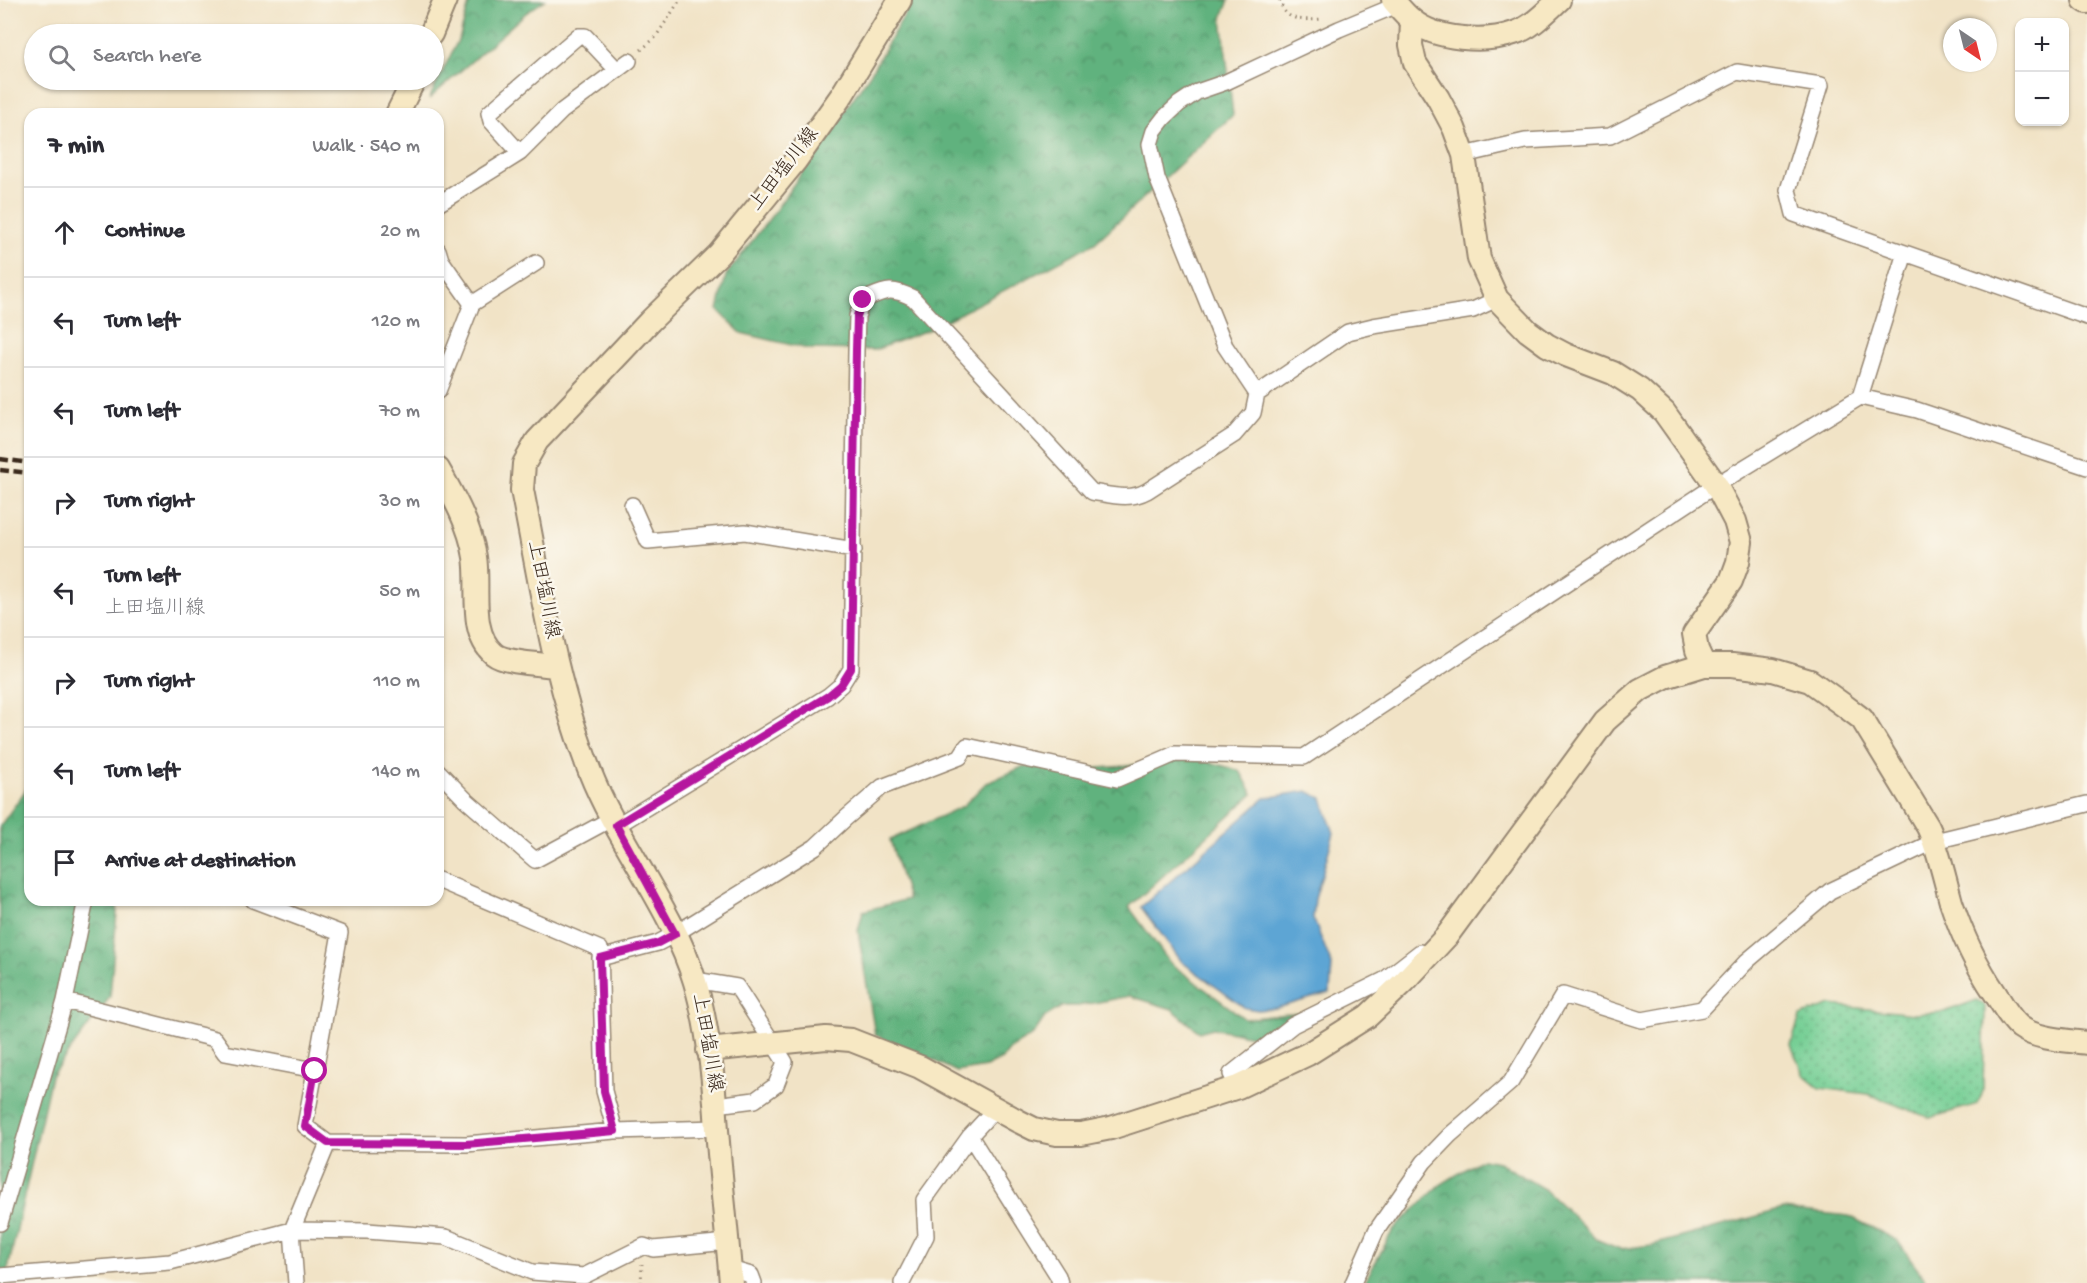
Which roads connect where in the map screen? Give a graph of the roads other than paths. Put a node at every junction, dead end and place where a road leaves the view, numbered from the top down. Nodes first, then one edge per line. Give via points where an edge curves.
1 (445, 0) edge
2 (900, 0) edge
3 (1558, 0) edge
4 (1401, 9) edge
5 (435, 24) edge
6 (409, 90) edge
7 (400, 108) edge
8 (520, 153) junction
9 (1464, 155) junction
10 (444, 200) edge
11 (1905, 253) junction
12 (536, 263) dead end
13 (444, 264) edge
14 (1497, 299) junction
15 (472, 304) junction
16 (2087, 317) edge
17 (444, 376) edge
18 (1257, 394) junction
19 (1860, 397) junction
20 (2087, 467) edge
21 (444, 480) edge
22 (1716, 485) junction
23 (632, 505) dead end
24 (854, 550) junction
25 (1704, 665) junction
26 (556, 666) junction
27 (444, 777) edge
28 (2087, 804) edge
29 (614, 822) junction
30 (1935, 841) junction
31 (444, 883) edge
32 (85, 906) edge
33 (269, 906) edge
34 (675, 934) junction
35 (1427, 957) junction
36 (600, 958) junction
37 (694, 980) junction
38 (65, 1001) junction
39 (772, 1043) junction
40 (2087, 1043) edge
41 (708, 1050) junction
42 (315, 1071) junction
43 (1238, 1087) junction
44 (716, 1105) junction
45 (995, 1109) junction
46 (717, 1128) junction
47 (615, 1131) junction
48 (970, 1136) junction
49 (328, 1143) junction
50 (0, 1223) edge
51 (292, 1230) junction
52 (728, 1242) junction
53 (0, 1276) edge
54 (730, 1276) edge
55 (584, 1280) edge
56 (296, 1283) edge
57 (754, 1283) edge
58 (902, 1283) edge
59 (1060, 1283) edge
60 (1353, 1283) edge

1 - 5 street
2 - 26 street, 上田塩川線 via 842,95 775,186 719,254 537,441 524,464 522,490
3 - 4 street via 1540,18 1516,33 1473,39 1428,30
4 - 9 street via 1414,63 1438,98
4 - 18 street via 1339,29 1197,92 1179,104 1154,131 1150,144 1157,178 1225,346
6 - 7 street
8 - 8 street via 491,121 489,113 578,36 585,36 623,65 562,111
8 - 10 street
9 - 11 street via 1526,141 1610,136 1737,72 1821,85 1788,190 1794,214
9 - 14 street via 1479,259
11 - 16 street
11 - 19 street
12 - 15 street
13 - 15 street
14 - 18 street via 1473,310 1348,332
14 - 22 street via 1527,331 1547,345 1613,373 1640,390 1664,412
15 - 17 street
18 - 24 street via 1253,413 1234,435 1147,491 1124,498 1092,492 913,298 898,290 883,291 863,300 857,316
19 - 20 street via 1917,410
19 - 22 street
21 - 26 street via 464,516 475,558 481,636 495,655
22 - 25 street via 1741,542 1731,581 1694,634
22 - 34 street via 1304,757 1175,754 1118,779 967,746 960,757 882,787 815,847
23 - 24 street via 648,541 746,532
24 - 29 street via 851,669 841,685 775,730
25 - 30 street via 1773,670 1810,681 1862,719
25 - 35 street via 1665,677 1640,690 1605,721 1446,937
26 - 29 street, 上田塩川線 via 590,773
27 - 29 street via 535,860
28 - 30 street
29 - 34 street, 上田塩川線
30 - 40 street via 1965,940 2003,1005 2020,1027 2042,1036
30 - 60 street via 1830,891 1747,962 1702,1009 1642,1020 1563,995 1511,1082 1424,1162 1376,1231
31 - 36 street via 600,949
32 - 38 street
33 - 42 street via 340,933
34 - 36 street via 658,943
34 - 37 street, 上田塩川線
35 - 43 street via 1368,1016 1308,1054
35 - 43 street via 1420,952 1384,980 1293,1025 1231,1074
36 - 47 street via 604,1091
37 - 39 street via 737,987
37 - 41 street, 上田塩川線
38 - 42 street via 214,1040 225,1053
38 - 50 street
39 - 41 street
39 - 44 street via 785,1062 776,1085 755,1100
39 - 45 street via 851,1040 920,1067
41 - 44 street, 上田塩川線
42 - 49 street via 305,1126
43 - 45 street via 1081,1134 1034,1129
44 - 46 street, 上田塩川線
45 - 48 street
46 - 47 street
46 - 52 street, 上田塩川線
47 - 49 street via 466,1144
48 - 58 street via 924,1200 926,1236
48 - 59 street
49 - 51 street
51 - 53 street via 170,1262
51 - 55 street via 446,1237 532,1272
51 - 56 street
52 - 54 street, 上田塩川線
52 - 55 street via 653,1249 644,1246
54 - 57 street via 751,1275

